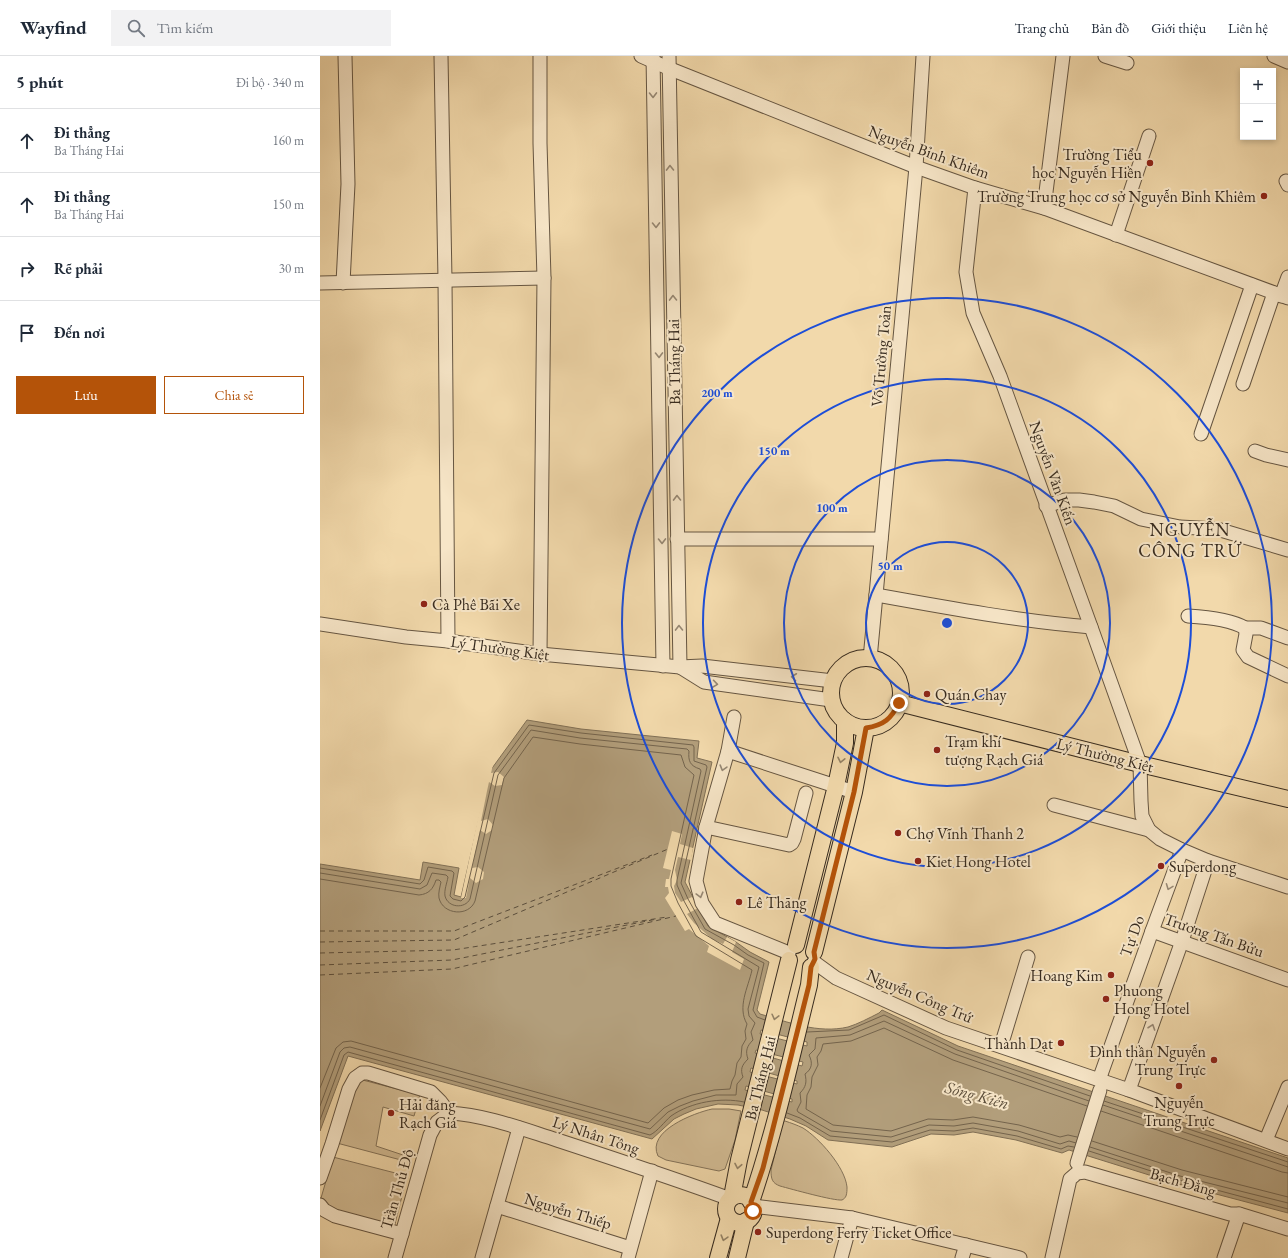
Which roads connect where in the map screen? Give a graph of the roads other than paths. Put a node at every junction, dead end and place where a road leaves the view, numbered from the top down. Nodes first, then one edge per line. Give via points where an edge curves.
1 (345, 56) edge
2 (441, 56) edge
3 (540, 56) edge
4 (923, 56) edge
5 (1063, 56) edge
6 (1105, 56) edge
7 (1274, 56) edge
8 (649, 58) edge
9 (669, 62) edge
10 (1288, 62) edge
11 (1127, 63) dead end
12 (1149, 136) dead end
13 (916, 167) junction
14 (975, 188) junction
15 (1044, 208) junction
16 (1116, 235) junction
17 (1288, 277) edge
18 (544, 278) junction
19 (446, 280) junction
20 (320, 283) edge
21 (343, 283) junction
22 (1252, 285) junction
23 (1281, 296) edge
24 (659, 376) junction
25 (674, 376) junction
26 (1243, 384) dead end
27 (1201, 434) dead end
28 (1255, 451) dead end
29 (1288, 460) edge
30 (1046, 506) junction
31 (677, 539) junction
32 (881, 539) junction
33 (1288, 550) edge
34 (876, 595) junction
35 (1188, 616) dead end
36 (320, 624) edge
37 (1091, 627) junction
38 (1245, 628) junction
39 (1288, 638) edge
40 (448, 641) junction
41 (540, 654) junction
42 (870, 658) junction
43 (664, 666) junction
44 (680, 667) junction
45 (1288, 676) edge
46 (833, 681) junction
47 (831, 700) junction
48 (899, 703) junction
49 (734, 717) dead end
50 (845, 721) junction
51 (866, 728) junction
52 (728, 751) junction
53 (1140, 764) junction
54 (836, 786) junction
55 (854, 792) junction
56 (806, 794) dead end
57 (1288, 799) edge
58 (1054, 805) dead end
59 (706, 827) junction
60 (1149, 830) junction
61 (1182, 850) junction
62 (1208, 861) junction
63 (1288, 887) edge
64 (1152, 931) junction
65 (1182, 941) junction
66 (791, 953) junction
67 (1028, 957) dead end
68 (813, 960) junction
69 (1288, 980) edge
70 (1001, 1046) junction
71 (1100, 1085) junction
72 (1288, 1087) edge
73 (1129, 1090) junction
74 (449, 1113) junction
75 (519, 1128) junction
76 (1266, 1140) junction
77 (1288, 1149) edge
78 (1077, 1163) dead end
79 (652, 1170) junction
80 (320, 1178) edge
81 (731, 1198) junction
82 (752, 1204) junction
83 (320, 1205) edge
84 (497, 1206) junction
85 (1239, 1214) junction
86 (730, 1218) junction
87 (852, 1218) junction
88 (746, 1221) junction
89 (1288, 1229) edge
90 (402, 1234) junction
91 (966, 1245) junction
92 (629, 1253) edge
93 (395, 1258) edge
94 (482, 1258) edge
95 (718, 1258) edge
96 (737, 1258) edge
97 (841, 1258) edge
98 (962, 1258) edge
99 (1020, 1258) edge
100 (1052, 1258) edge
101 (1224, 1258) edge

1 - 21 street via 348,184
2 - 19 street
3 - 18 street
4 - 13 street, Võ Trường Toản
5 - 15 street
6 - 11 street
7 - 10 street
8 - 9 street, Nguyễn Bỉnh Khiêm
8 -> 24 street, Ba Tháng Hai
9 - 13 street, Nguyễn Bỉnh Khiêm
25 -> 9 street, Ba Tháng Hai
12 - 16 street
13 - 14 street, Nguyễn Bỉnh Khiêm
13 - 32 street, Võ Trường Toản
14 - 15 street, Nguyễn Bỉnh Khiêm
14 - 30 street, Nguyễn Văn Kiến via 966,272 973,314 1000,376
15 - 16 street, Nguyễn Bỉnh Khiêm
16 - 22 street, Nguyễn Bỉnh Khiêm
17 - 23 street
18 - 19 street
18 - 41 street
19 - 21 street
19 - 40 street
20 - 21 street
22 - 23 street, Nguyễn Bỉnh Khiêm
22 - 27 street
23 - 26 street
24 - 25 street
24 -> 43 street, Ba Tháng Hai
31 -> 25 street, Ba Tháng Hai
28 - 29 street
30 - 33 street via 1066,500 1094,502 1114,506 1142,519 1180,527 1217,529
30 - 37 street, Nguyễn Văn Kiến
31 - 32 street
44 -> 31 street, Ba Tháng Hai
32 - 34 street, Võ Trường Toản
34 - 37 street via 1051,624
34 - 42 street, Võ Trường Toản
35 - 38 street via 1224,621
36 - 40 street, Lý Thường Kiệt
37 - 53 street, Nguyễn Văn Kiến
38 - 39 street via 1261,628
38 - 45 street via 1245,654
40 - 41 street, Lý Thường Kiệt
41 - 43 street, Lý Thường Kiệt
42 - 46 main road via 847,663 838,671
42 - 48 main road via 882,662 898,679
43 - 44 street, Lý Thường Kiệt
46 -> 44 street, Lý Thường Kiệt via 702,666
44 -> 47 street via 704,682
46 - 47 main road
47 - 50 main road via 836,712
48 - 51 main road via 887,721
48 - 53 main road, Lý Thường Kiệt
49 - 52 street
50 - 51 main road
50 -> 54 main road, Ba Tháng Hai via 845,743
51 - 55 main road, Ba Tháng Hai
52 - 54 street
52 -> 59 street
53 - 57 main road, Lý Thường Kiệt
53 - 60 street, Nguyễn Văn Kiến via 1142,816
54 - 55 street
54 - 66 main road, Ba Tháng Hai
55 - 68 main road, Ba Tháng Hai
56 - 59 street via 794,839 789,845
58 - 60 street
59 -> 66 street via 696,881 702,903 715,923
60 - 61 street
61 - 62 street
61 -> 64 street, Tự Do
62 - 63 street
62 - 65 street
64 - 65 street, Trương Tấn Bửu
64 - 71 street, Tự Do
65 - 69 street, Trương Tấn Bửu
73 -> 65 street
66 - 68 main road via 805,944 809,946
66 - 68 main road via 792,967 800,971 804,971
66 -> 81 main road, Ba Tháng Hai
67 - 70 street
68 - 70 street, Nguyễn Công Trứ via 836,978 946,1028
68 - 82 main road, Ba Tháng Hai via 809,985
70 - 71 street, Nguyễn Công Trứ
71 - 73 street, Nguyễn Công Trứ
71 - 78 street, Tự Do
72 - 76 street
73 - 76 street, Nguyễn Công Trứ
74 - 75 street, Lý Nhân Tông via 466,1114
74 - 80 street via 430,1092 368,1073 358,1075 350,1089
74 - 90 street, Trần Thủ Độ via 437,1122 430,1135
75 - 79 street, Lý Nhân Tông
75 - 84 street
76 - 77 street, Nguyễn Công Trứ
79 - 81 street, Lý Nhân Tông
79 - 92 street
81 - 82 main road via 744,1195
81 - 86 main road via 726,1207 726,1213
82 - 87 street
82 - 88 main road via 751,1217
83 - 90 street via 335,1216
84 - 92 street, Nguyễn Thiếp
84 - 94 street
85 - 89 street, Bạch Đằng
85 - 100 street, Bạch Đằng via 1230,1214 1085,1172 1077,1173 1070,1179
85 - 101 street
86 - 88 main road via 735,1222
86 -> 95 main road
87 - 91 street
87 - 97 street
88 - 96 main road
90 - 93 street, Trần Thủ Độ
91 - 98 street
91 - 99 street

